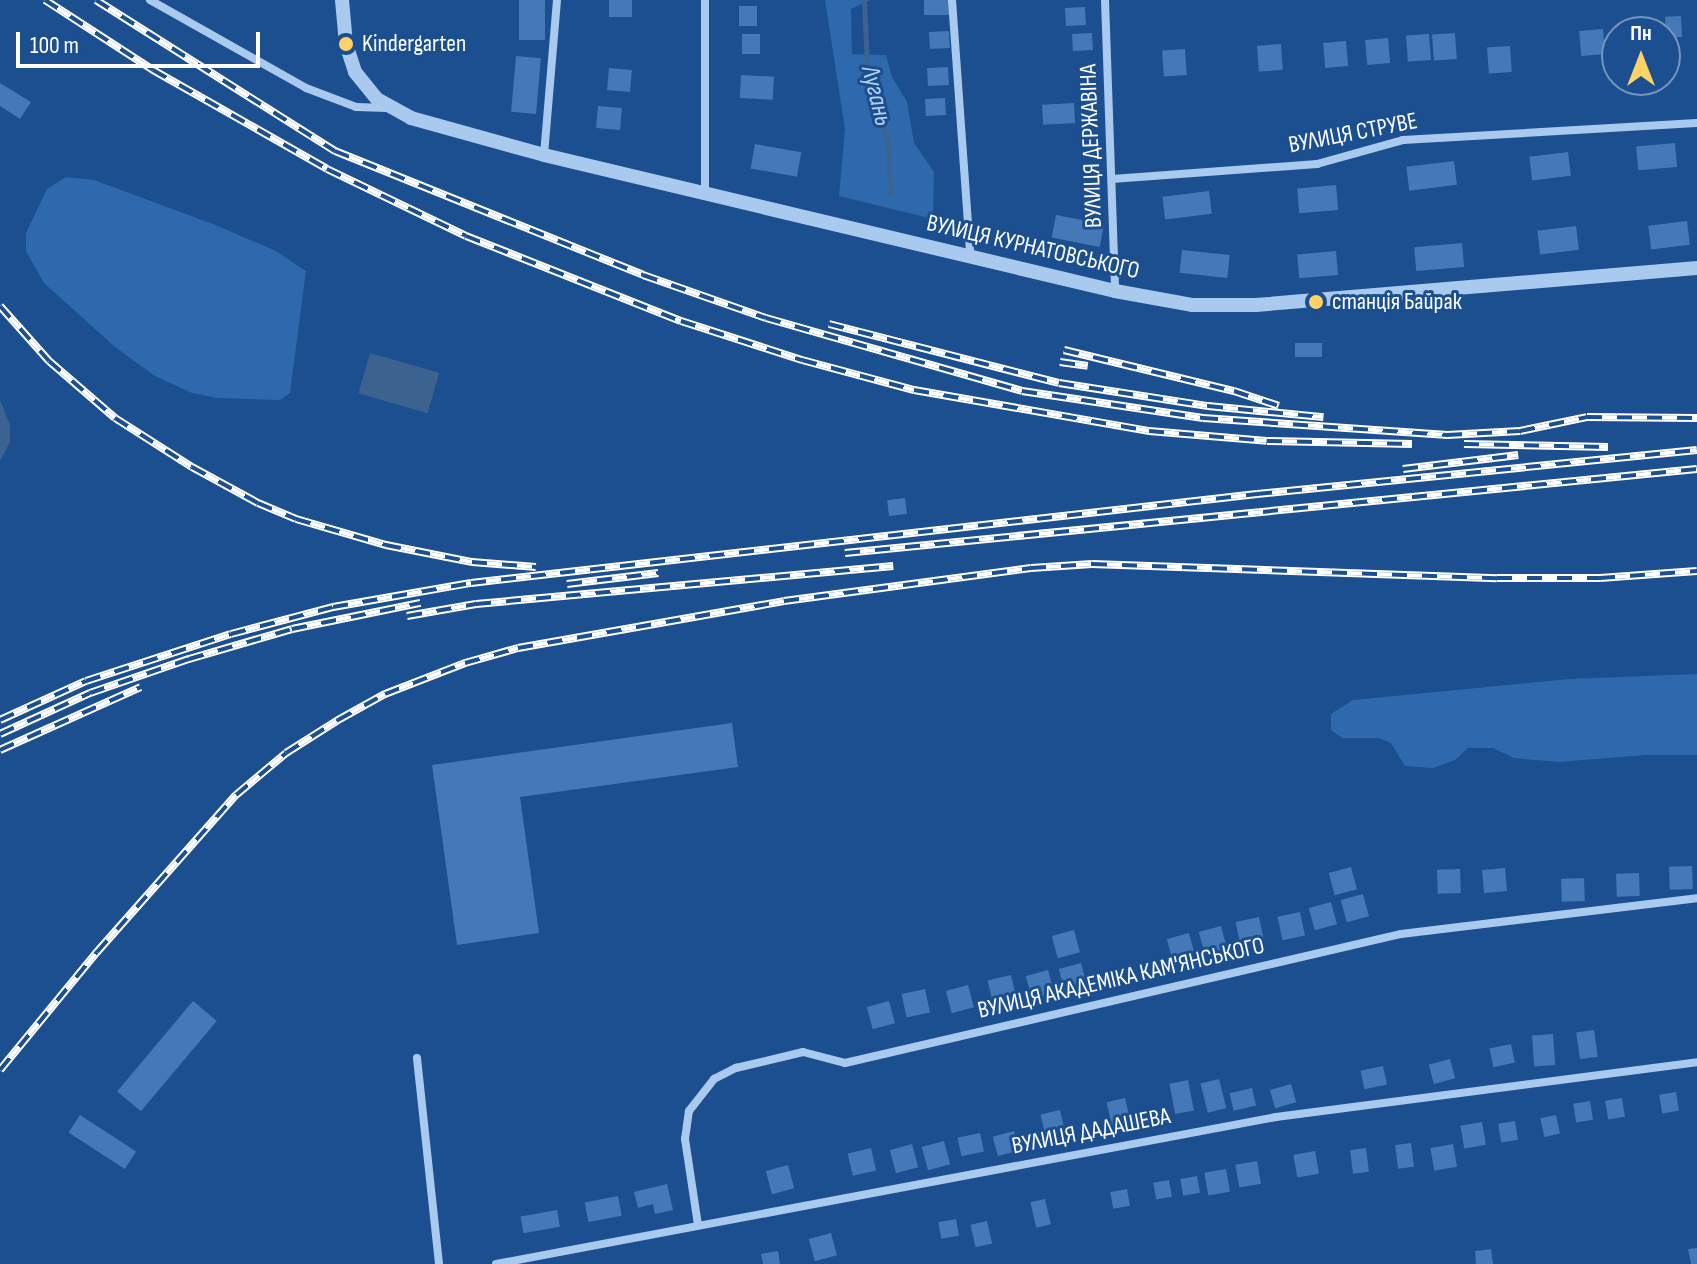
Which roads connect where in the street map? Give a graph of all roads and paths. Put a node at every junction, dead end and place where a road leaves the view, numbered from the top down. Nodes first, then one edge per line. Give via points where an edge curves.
1 (150, 0) edge
2 (342, 0) edge
3 (557, 0) edge
4 (705, 0) edge
5 (952, 0) edge
6 (1105, 0) edge
7 (391, 109) junction
8 (1697, 123) edge
9 (544, 155) junction
10 (1112, 179) junction
11 (705, 194) junction
12 (970, 254) junction
13 (1697, 268) edge
14 (1115, 291) junction
15 (1697, 898) edge
16 (417, 1058) dead end
17 (1697, 1062) edge
18 (698, 1225) junction
19 (439, 1264) edge
20 (496, 1264) edge

1 - 7 street via 306,88 356,107
2 - 7 street, ВУЛИЦЯ КУРНАТОВСЬКОГО via 355,72
3 - 9 street
4 - 11 street
5 - 12 street
6 - 10 street, ВУЛИЦЯ ДЕРЖАВІНА
7 - 9 street, ВУЛИЦЯ КУРНАТОВСЬКОГО via 435,127
8 - 10 street, ВУЛИЦЯ СТРУВЕ via 1403,140 1317,164
9 - 11 street, ВУЛИЦЯ КУРНАТОВСЬКОГО
10 - 14 street, ВУЛИЦЯ ДЕРЖАВІНА
11 - 12 street, ВУЛИЦЯ КУРНАТОВСЬКОГО
12 - 14 street, ВУЛИЦЯ КУРНАТОВСЬКОГО
13 - 14 street, ВУЛИЦЯ КУРНАТОВСЬКОГО via 1256,305 1192,305
15 - 18 street, ВУЛИЦЯ АКАДЕМІКА КАМ'ЯНСЬКОГО via 1401,934 845,1063 803,1052 736,1068 714,1079 689,1111 685,1139
16 - 19 street
17 - 18 street, ВУЛИЦЯ ДАДАШЕВА via 1276,1117
18 - 20 street, ВУЛИЦЯ ДАДАШЕВА

